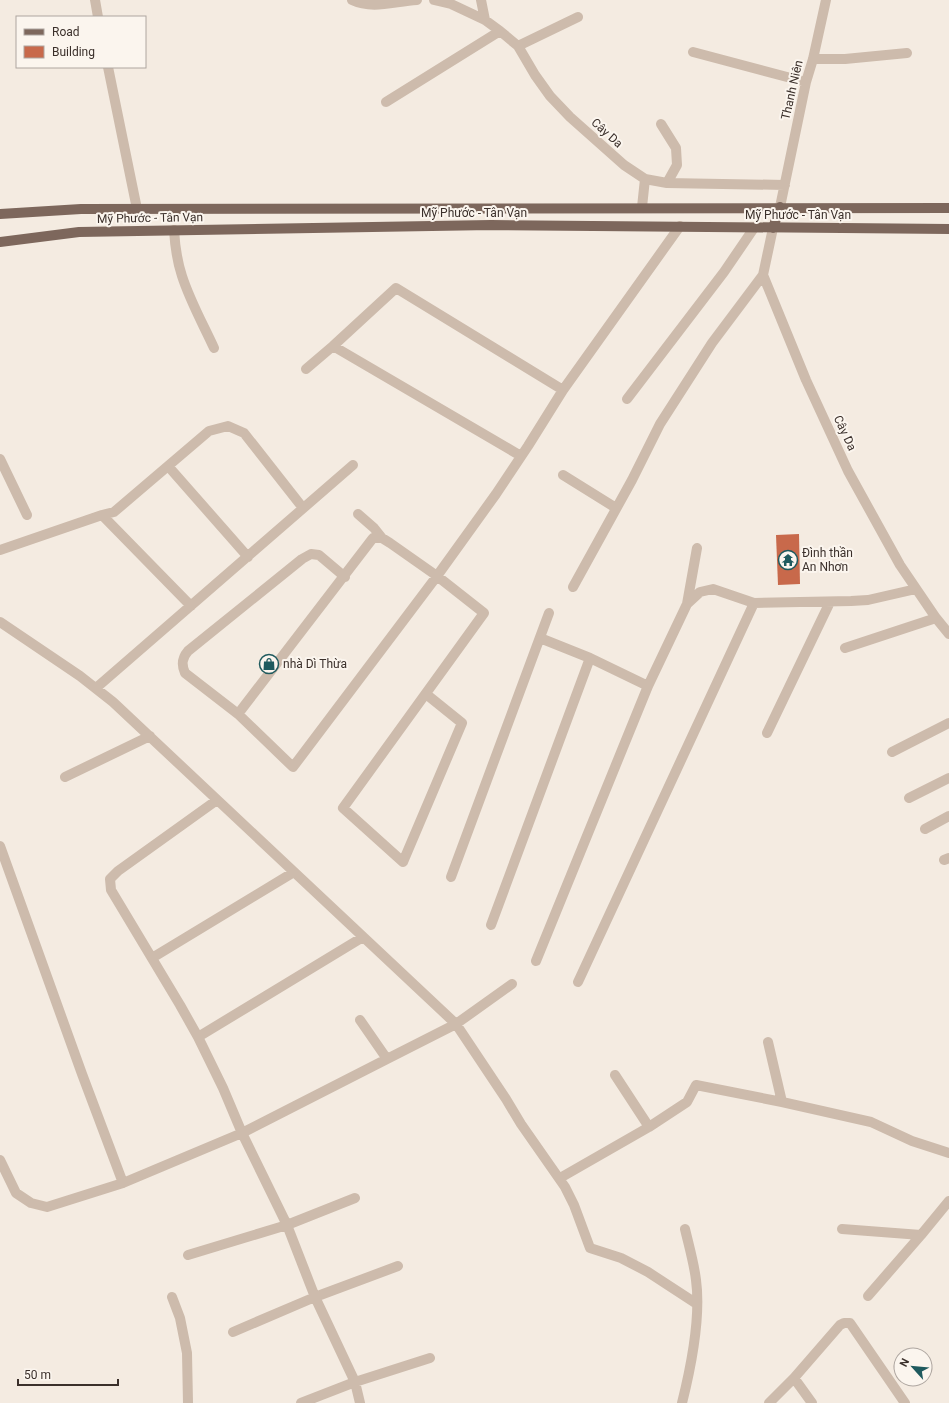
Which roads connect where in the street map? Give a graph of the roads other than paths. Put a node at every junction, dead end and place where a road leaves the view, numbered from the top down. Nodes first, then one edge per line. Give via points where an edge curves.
1 (95, 0) edge
2 (352, 0) edge
3 (417, 0) edge
4 (434, 0) edge
5 (480, 0) edge
6 (826, 0) edge
7 (98, 16) edge
8 (578, 17) dead end
9 (485, 20) junction
10 (500, 31) junction
11 (518, 46) junction
12 (693, 52) dead end
13 (906, 53) dead end
14 (813, 59) junction
15 (108, 68) edge
16 (806, 82) junction
17 (386, 102) dead end
18 (661, 124) dead end
19 (645, 179) junction
20 (667, 183) junction
21 (785, 185) junction
22 (780, 207) junction
23 (642, 208) junction
24 (949, 208) edge
25 (137, 209) junction
26 (0, 214) edge
27 (680, 226) junction
28 (754, 228) junction
29 (773, 228) junction
30 (949, 229) edge
31 (174, 230) junction
32 (0, 242) edge
33 (763, 275) junction
34 (333, 346) junction
35 (214, 348) dead end
36 (306, 369) dead end
37 (563, 390) junction
38 (627, 398) dead end
39 (521, 456) junction
40 (0, 459) edge
41 (353, 465) dead end
42 (168, 466) junction
43 (563, 475) dead end
44 (303, 508) junction
45 (616, 508) junction
46 (102, 514) junction
47 (358, 514) dead end
48 (27, 516) dead end
49 (382, 538) junction
50 (697, 548) dead end
51 (0, 550) edge
52 (248, 557) junction
53 (437, 576) junction
54 (345, 577) junction
55 (572, 587) dead end
56 (916, 589) junction
57 (830, 602) junction
58 (754, 603) junction
59 (688, 604) junction
60 (191, 606) junction
61 (549, 613) dead end
62 (936, 618) junction
63 (0, 622) edge
64 (949, 634) edge
65 (540, 638) junction
66 (845, 648) dead end
67 (590, 658) junction
68 (648, 686) junction
69 (96, 688) junction
70 (426, 694) junction
71 (238, 714) junction
72 (949, 723) edge
73 (767, 733) dead end
74 (150, 736) junction
75 (892, 752) dead end
76 (66, 777) dead end
77 (949, 778) edge
78 (909, 798) dead end
79 (217, 800) junction
80 (949, 816) edge
81 (925, 829) dead end
82 (0, 846) edge
83 (294, 872) junction
84 (451, 877) dead end
85 (491, 925) dead end
86 (363, 937) junction
87 (152, 958) junction
88 (536, 961) dead end
89 (578, 982) dead end
90 (512, 984) dead end
91 (360, 1020) dead end
92 (456, 1024) junction
93 (198, 1037) junction
94 (768, 1042) dead end
95 (387, 1059) junction
96 (615, 1075) dead end
97 (782, 1102) junction
98 (649, 1127) junction
99 (242, 1133) junction
100 (949, 1153) edge
101 (0, 1160) edge
102 (560, 1178) junction
103 (123, 1183) junction
104 (355, 1198) dead end
105 (949, 1201) edge
106 (287, 1225) junction
107 (685, 1229) dead end
108 (842, 1229) dead end
109 (921, 1235) junction
110 (188, 1255) dead end
111 (398, 1266) dead end
112 (868, 1296) dead end
113 (172, 1297) dead end
114 (315, 1297) junction
115 (697, 1304) junction
116 (233, 1332) dead end
117 (430, 1358) dead end
118 (794, 1378) junction
119 (355, 1382) junction
120 (188, 1403) edge
121 (301, 1403) edge
122 (360, 1403) edge
123 (682, 1403) edge
124 (769, 1403) edge
125 (812, 1403) edge
126 (905, 1403) edge

1 - 7 street
2 - 3 street via 365,5 386,5
4 - 9 street, Cây Da via 451,4
5 - 9 street
6 - 14 street, Thanh Niên
8 - 11 street
9 - 10 street, Cây Da
10 - 11 street, Cây Da
10 - 17 street
11 - 19 street, Cây Da via 547,91 570,116 624,165
12 - 16 street
13 - 14 street via 845,59
14 - 16 street, Thanh Niên
15 - 25 street
16 - 21 street, Thanh Niên
18 - 20 street via 676,148 677,165
19 - 20 street, Cây Da
19 - 23 street
20 - 21 street, Cây Da
21 - 22 street
22 - 23 main road, Mỹ Phước - Tân Vạn
22 - 24 main road, Mỹ Phước - Tân Vạn
22 - 29 main road
23 - 25 main road, Mỹ Phước - Tân Vạn
25 - 26 main road, Mỹ Phước - Tân Vạn via 81,209
27 - 28 main road, Mỹ Phước - Tân Vạn
27 - 31 main road, Mỹ Phước - Tân Vạn
27 - 37 street
28 - 29 main road, Mỹ Phước - Tân Vạn
28 - 38 street via 724,272
29 - 30 main road, Mỹ Phước - Tân Vạn
29 - 33 street
31 - 32 main road, Mỹ Phước - Tân Vạn via 79,232
31 - 35 street via 176,253 187,292
33 - 45 street via 712,343 660,424
33 - 56 street, Cây Da via 806,380 848,471
34 - 36 street
34 - 37 street via 396,288
34 - 39 street
37 - 39 street
39 - 53 street
40 - 48 street
41 - 44 street
42 - 44 street via 209,431 228,426 244,433
42 - 46 street via 114,512
42 - 52 street
43 - 45 street
44 - 52 street
45 - 55 street
46 - 51 street
46 - 60 street
47 - 49 street
49 - 53 street
49 - 54 street via 373,538
50 - 59 street
52 - 60 street
53 - 70 street via 484,614
53 - 71 street via 293,767
54 - 71 street
54 - 71 street via 319,555 310,554 184,656 182,663 185,673
56 - 57 street via 868,600
56 - 62 street, Cây Da
57 - 58 street
57 - 73 street
58 - 59 street via 713,589 700,592
58 - 89 street
59 - 68 street
60 - 69 street
61 - 65 street
62 - 64 street, Cây Da
62 - 66 street
63 - 69 street
65 - 67 street
65 - 84 street
67 - 68 street
67 - 85 street
68 - 88 street
69 - 74 street
70 - 70 street via 462,722 403,862 343,808
72 - 75 street
74 - 76 street
74 - 79 street
77 - 78 street
79 - 83 street
79 - 87 street via 110,879 111,890
80 - 81 street
82 - 103 street
83 - 86 street
83 - 87 street
86 - 92 street
86 - 93 street
87 - 93 street
90 - 92 street
91 - 95 street
92 - 95 street
92 - 102 street via 521,1124
93 - 99 street
94 - 97 street
95 - 99 street
96 - 98 street
97 - 98 street via 696,1085 687,1102
97 - 100 street via 871,1122 912,1141
98 - 102 street
99 - 103 street
99 - 106 street
101 - 103 street via 16,1193 31,1203 47,1207
102 - 115 street via 574,1205 590,1248 620,1258 648,1272
104 - 106 street
105 - 109 street
106 - 110 street
106 - 114 street
107 - 115 street via 696,1281
108 - 109 street
109 - 112 street
111 - 114 street
113 - 120 street via 180,1318 187,1353
114 - 116 street
114 - 119 street
115 - 123 street via 693,1349
117 - 119 street
118 - 124 street
118 - 125 street
118 - 126 street via 842,1324 850,1323
119 - 121 street
119 - 122 street

